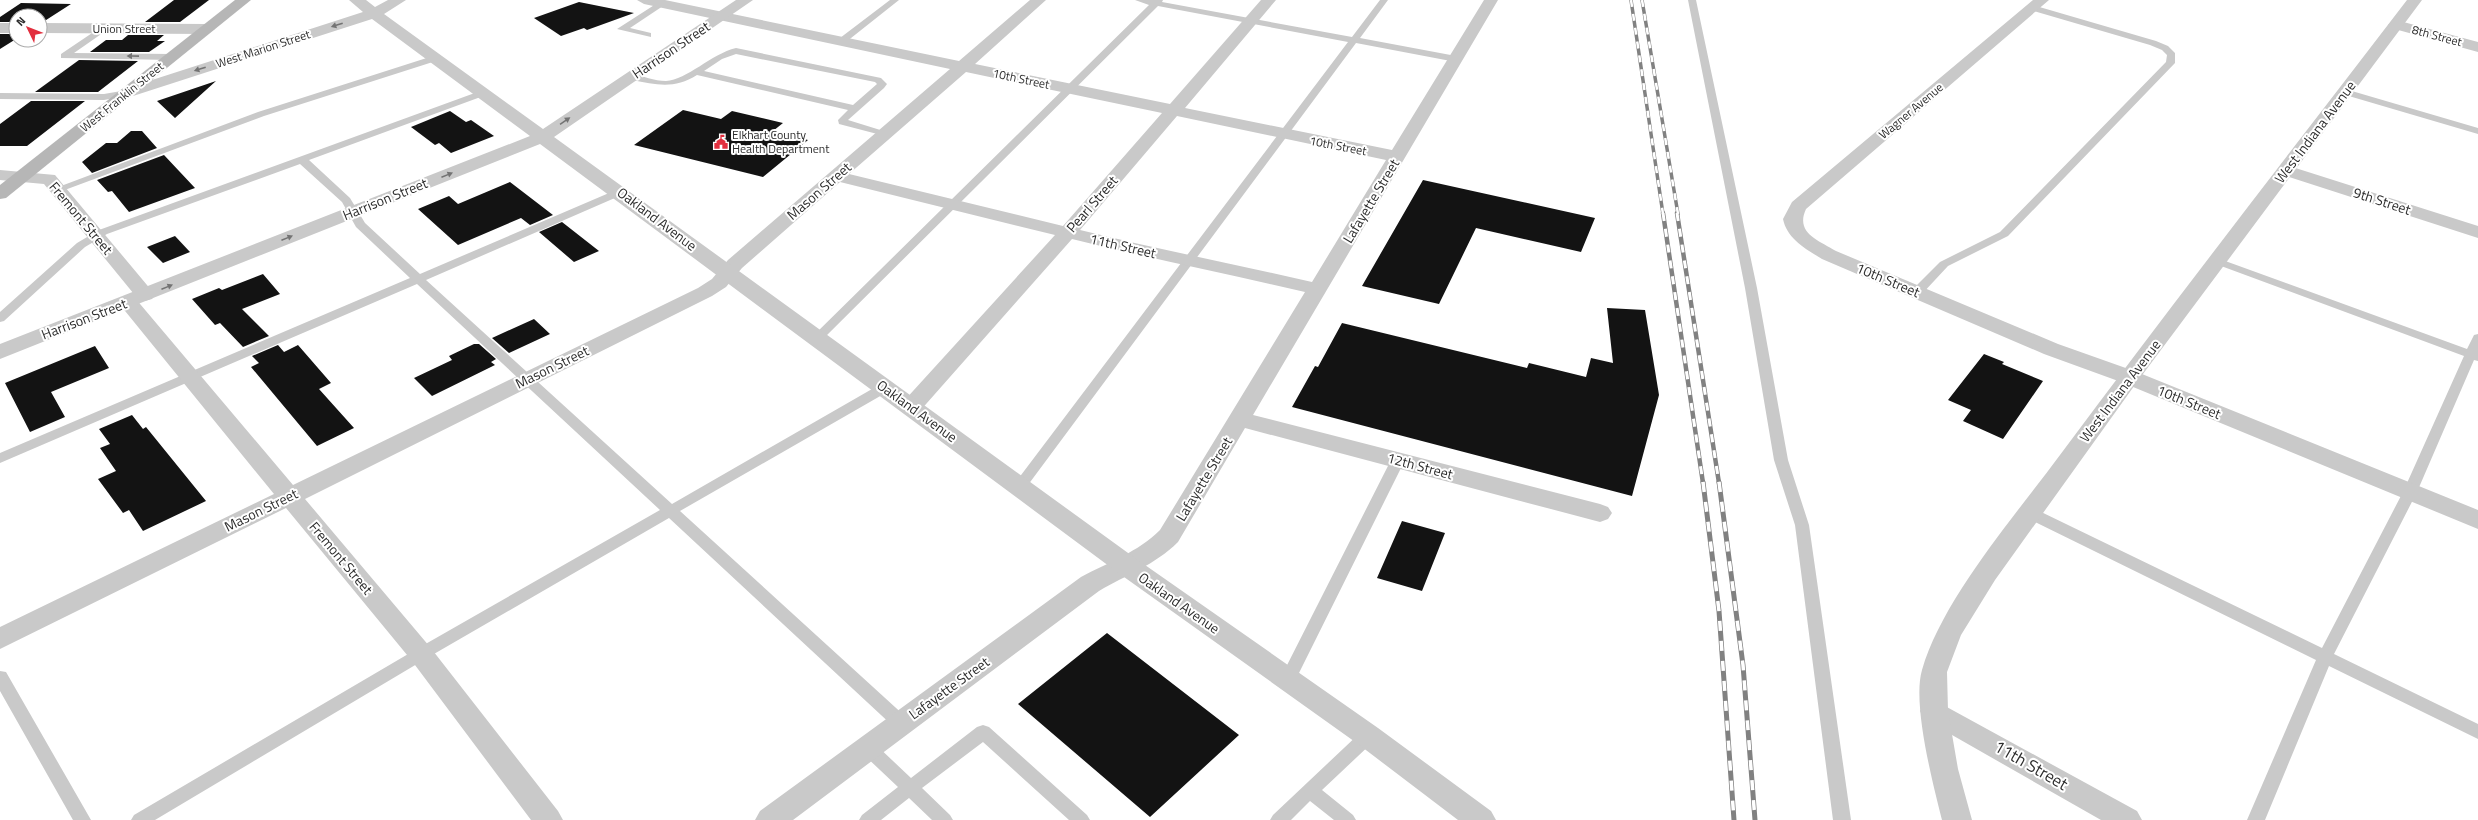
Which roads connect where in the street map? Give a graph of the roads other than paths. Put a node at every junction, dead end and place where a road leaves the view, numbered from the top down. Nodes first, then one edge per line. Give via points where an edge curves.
1 (244, 0) edge
2 (356, 0) edge
3 (398, 0) edge
4 (644, 0) edge
5 (746, 0) edge
6 (895, 0) edge
7 (1039, 0) edge
8 (1139, 0) edge
9 (1270, 0) edge
10 (1384, 0) edge
11 (1491, 0) edge
12 (1692, 0) edge
13 (2415, 0) edge
14 (1157, 2) edge
15 (662, 4) junction
16 (2038, 4) edge
17 (374, 12) junction
18 (721, 16) junction
19 (1251, 21) junction
20 (2396, 25) junction
21 (48, 28) edge
22 (104, 28) junction
23 (207, 29) junction
24 (648, 35) dead end
25 (843, 40) junction
26 (1354, 40) junction
27 (2478, 46) edge
28 (172, 57) junction
29 (436, 58) junction
30 (1456, 59) junction
31 (963, 66) junction
32 (695, 72) junction
33 (632, 77) junction
34 (1069, 89) junction
35 (482, 92) junction
36 (2345, 92) junction
37 (127, 93) junction
38 (0, 96) edge
39 (856, 109) junction
40 (1172, 111) junction
41 (2478, 131) edge
42 (885, 133) junction
43 (1282, 135) junction
44 (542, 137) junction
45 (1398, 157) junction
46 (302, 159) junction
47 (2286, 170) junction
48 (0, 175) edge
49 (24, 175) junction
50 (836, 176) junction
51 (58, 189) junction
52 (620, 192) junction
53 (0, 194) edge
54 (952, 205) junction
55 (353, 212) junction
56 (1794, 229) joint
57 (2478, 232) edge
58 (1067, 233) junction
59 (96, 236) junction
60 (1190, 261) junction
61 (2217, 262) junction
62 (729, 273) junction
63 (418, 279) junction
64 (1318, 288) junction
65 (1916, 292) junction
66 (137, 299) junction
67 (0, 318) edge
68 (817, 338) junction
69 (2478, 338) edge
70 (0, 352) edge
71 (2474, 355) edge
72 (190, 377) junction
73 (2129, 378) junction
74 (528, 379) junction
75 (884, 388) junction
76 (911, 406) junction
77 (1241, 419) junction
78 (0, 458) edge
79 (1398, 460) junction
80 (1020, 486) junction
81 (2410, 492) junction
82 (289, 496) junction
83 (670, 511) junction
84 (1600, 513) dead end
85 (2030, 513) junction
86 (2478, 520) edge
87 (1126, 565) junction
88 (0, 639) edge
89 (421, 654) junction
90 (2325, 657) junction
91 (0, 677) edge
92 (1288, 679) junction
93 (1934, 711) junction
94 (901, 723) junction
95 (2478, 732) edge
96 (1368, 736) junction
97 (868, 748) junction
98 (909, 787) junction
99 (1310, 791) junction
100 (82, 820) edge
101 (140, 820) edge
102 (548, 820) edge
103 (770, 820) edge
104 (868, 820) edge
105 (944, 820) edge
106 (1081, 820) edge
107 (1279, 820) edge
108 (1347, 820) edge
109 (1481, 820) edge
110 (1842, 820) edge
111 (1957, 820) edge
112 (2127, 820) edge
113 (2256, 820) edge

1 - 23 main road, West Franklin Street
2 - 17 street, Oakland Avenue
3 - 17 street, West Marion Street
4 - 15 street, 10th Street
5 - 18 street, Harrison Street
6 - 25 lane
7 - 31 street, Mason Street
8 - 14 lane
9 - 19 street, Pearl Street
10 - 26 lane
11 - 30 street, Lafayette Street
12 - 110 lane via 1751,288 1781,460 1802,525
13 - 20 street, West Indiana Avenue
14 - 19 lane
14 - 34 lane
15 - 18 street, 10th Street
15 - 24 lane via 622,29
16 - 56 street, Wagner Avenue via 1798,206 1792,219
16 - 65 lane via 2165,48 2172,55 2170,63 2004,234 1944,264
17 - 29 street, Oakland Avenue
17 -> 37 street, West Marion Street
18 - 25 street, 10th Street
18 - 33 street, Harrison Street
19 - 26 lane
19 - 40 street, Pearl Street
20 - 27 street, 8th Street
20 - 36 street, West Indiana Avenue
21 - 22 street, Union Street
22 - 23 street, Union Street
28 -> 22 lane via 64,56
23 - 28 main road, West Franklin Street
25 - 31 street, 10th Street
26 - 30 lane
26 - 43 lane
28 - 37 main road, West Franklin Street
29 - 35 street, Oakland Avenue
29 - 51 lane via 261,114
30 - 45 street, Lafayette Street
31 - 34 street, 10th Street
31 - 42 street, Mason Street
32 - 33 lane via 679,82 670,84
32 - 39 lane
32 - 39 lane via 726,52 736,51 878,80 882,84
44 -> 33 street, Harrison Street
34 - 40 street, 10th Street
34 - 54 lane
35 - 44 street, Oakland Avenue
35 - 46 lane
36 - 41 lane
36 - 47 street, West Indiana Avenue
37 - 38 lane via 104,97
37 - 49 main road, West Franklin Street
39 - 42 lane via 843,122
40 - 43 street, 10th Street
40 - 58 street, Pearl Street
42 - 50 street, Mason Street
43 - 45 street, 10th Street
43 - 60 lane
44 - 52 street, Oakland Avenue
55 -> 44 street, Harrison Street
45 - 64 street, Lafayette Street
46 - 55 lane via 346,200
46 - 59 lane via 145,215
47 - 57 street, 9th Street
47 - 61 street, West Indiana Avenue
48 - 49 street, Fremont Street
49 - 51 street, Fremont Street via 49,179
49 - 53 main road, West Franklin Street
50 - 54 street, 11th Street
50 - 62 street, Mason Street via 735,264
51 - 59 street, Fremont Street
52 - 62 street, Oakland Avenue
52 - 63 lane
54 - 58 street, 11th Street
54 - 68 lane
55 - 63 lane via 360,225
66 -> 55 street, Harrison Street
56 - 65 street, 10th Street via 1808,242 1829,255
58 - 60 street, 11th Street
58 - 76 street, Pearl Street
59 - 66 street, Fremont Street
59 - 67 lane
60 - 64 street, 11th Street
60 - 80 lane
61 - 71 lane
61 - 73 street, West Indiana Avenue
62 - 68 street, Oakland Avenue
62 - 74 street, Mason Street via 705,292
63 - 72 lane
63 - 74 lane
64 - 77 street, Lafayette Street
65 - 73 street, 10th Street via 2051,350
66 - 70 street, Harrison Street
66 - 72 street, Fremont Street
68 - 75 street, Oakland Avenue
69 - 71 lane
71 - 81 lane
72 - 78 lane
72 - 82 street, Fremont Street
73 - 81 street, 10th Street
73 - 85 street, West Indiana Avenue
74 - 82 street, Mason Street
74 - 83 lane
75 - 76 street, Oakland Avenue
75 - 83 lane
76 - 80 street, Oakland Avenue
77 - 79 street, 12th Street
77 - 87 street, Lafayette Street via 1169,536 1158,549
79 - 84 street, 12th Street
79 - 92 lane
80 - 87 street, Oakland Avenue
81 - 86 street, 10th Street
81 - 90 lane
82 - 88 street, Mason Street
82 - 89 street, Fremont Street
83 - 89 lane
83 - 94 lane
85 - 90 lane
85 - 93 street, West Indiana Avenue via 1986,573 1949,632 1934,672
87 - 92 street, Oakland Avenue
87 - 94 street, Lafayette Street via 1090,584
89 - 101 lane
89 - 102 street, Fremont Street
90 - 95 lane
90 - 113 lane
91 - 100 lane
92 - 96 street, Oakland Avenue
93 - 111 street, West Indiana Avenue via 1944,769
93 - 112 street, 11th Street
94 - 97 street, Lafayette Street
96 - 99 lane
96 - 109 street, Oakland Avenue
97 - 98 lane
97 - 103 street, Lafayette Street
98 - 104 lane
98 - 105 lane
98 - 106 lane via 983,732
99 - 107 lane
99 - 108 lane

